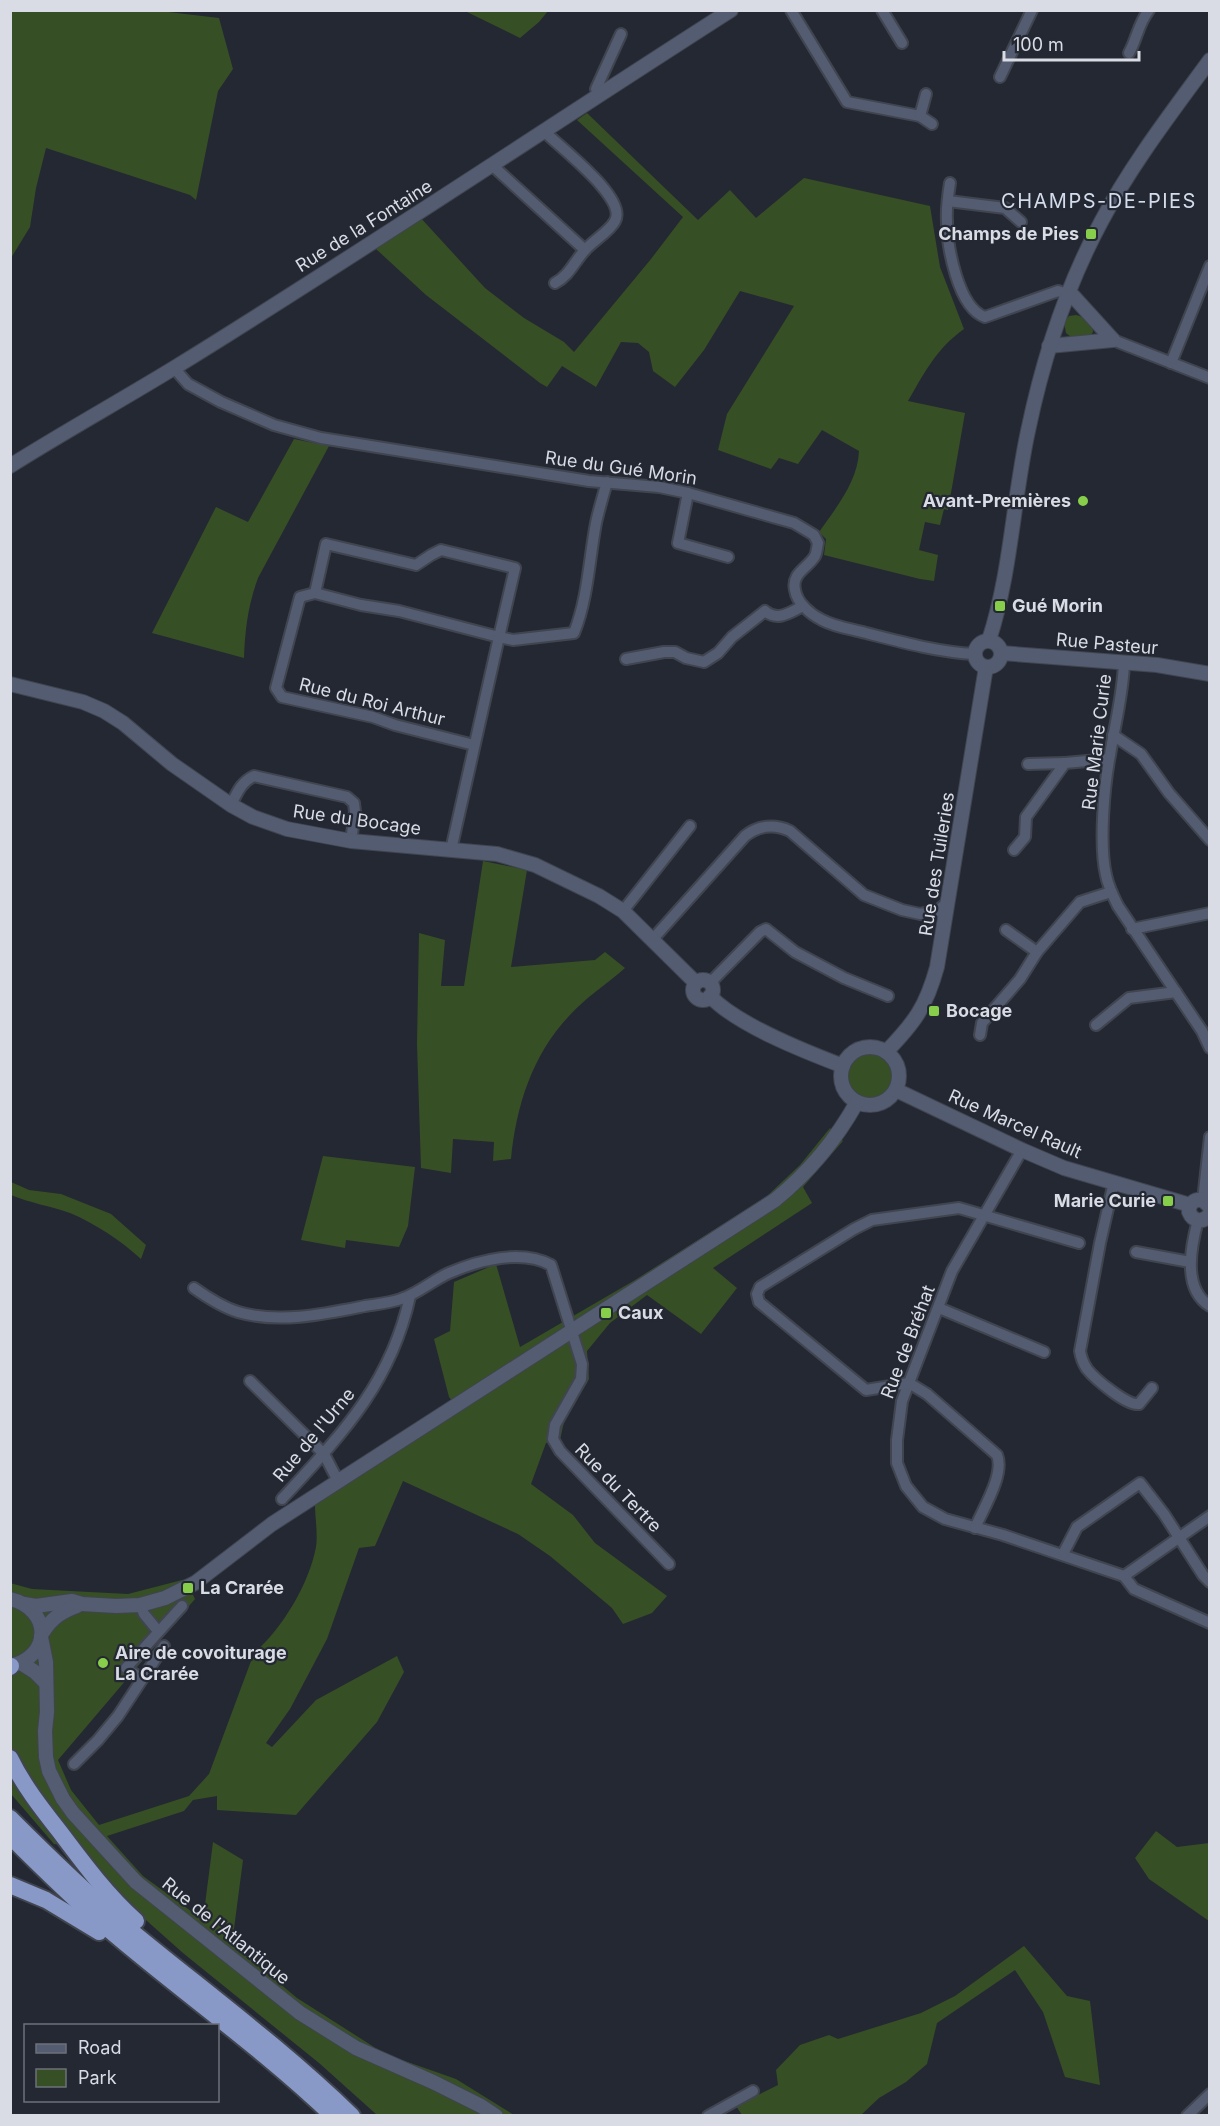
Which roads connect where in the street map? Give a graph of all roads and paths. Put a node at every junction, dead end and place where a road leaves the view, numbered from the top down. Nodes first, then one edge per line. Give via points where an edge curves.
1 (731, 10) edge
2 (791, 10) edge
3 (882, 10) edge
4 (1032, 10) edge
5 (1149, 10) edge
6 (621, 34) dead end
7 (902, 43) dead end
8 (1129, 53) dead end
9 (1209, 60) edge
10 (1000, 77) dead end
11 (926, 94) dead end
12 (598, 95) junction
13 (920, 116) junction
14 (932, 124) dead end
15 (544, 131) junction
16 (493, 166) junction
17 (950, 183) dead end
18 (948, 201) junction
19 (1021, 222) dead end
20 (585, 250) junction
21 (1209, 266) edge
22 (555, 284) dead end
23 (1068, 294) junction
24 (1113, 340) junction
25 (1049, 346) junction
26 (1171, 363) junction
27 (174, 368) junction
28 (1209, 378) edge
29 (10, 466) edge
30 (607, 482) junction
31 (688, 493) junction
32 (728, 557) dead end
33 (315, 593) junction
34 (803, 606) junction
35 (500, 637) junction
36 (989, 640) junction
37 (1001, 653) junction
38 (975, 654) junction
39 (626, 659) dead end
40 (1124, 663) junction
41 (986, 667) junction
42 (1209, 674) edge
43 (10, 684) edge
44 (1113, 735) junction
45 (474, 745) junction
46 (1109, 759) junction
47 (1065, 763) junction
48 (1028, 764) dead end
49 (231, 805) junction
50 (690, 826) dead end
51 (1209, 840) edge
52 (351, 841) junction
53 (1014, 849) dead end
54 (451, 850) junction
55 (1110, 892) junction
56 (948, 902) junction
57 (623, 911) junction
58 (1209, 913) edge
59 (920, 914) junction
60 (1132, 929) junction
61 (1006, 930) dead end
62 (943, 933) junction
63 (652, 940) junction
64 (1037, 952) junction
65 (706, 987) junction
66 (1176, 992) junction
67 (888, 996) dead end
68 (1096, 1025) dead end
69 (980, 1035) dead end
70 (1209, 1048) edge
71 (886, 1052) junction
72 (843, 1066) junction
73 (896, 1090) junction
74 (857, 1102) junction
75 (1209, 1137) edge
76 (1022, 1150) junction
77 (1114, 1182) junction
78 (1201, 1204) edge
79 (985, 1217) junction
80 (1204, 1217) edge
81 (1079, 1243) dead end
82 (1136, 1252) dead end
83 (1190, 1262) junction
84 (194, 1288) dead end
85 (410, 1296) junction
86 (1209, 1306) edge
87 (939, 1308) junction
88 (572, 1329) junction
89 (1044, 1352) dead end
90 (250, 1381) dead end
91 (909, 1383) junction
92 (1152, 1388) dead end
93 (324, 1454) junction
94 (338, 1481) junction
95 (282, 1499) dead end
96 (1209, 1516) edge
97 (975, 1528) junction
98 (1178, 1538) junction
99 (1063, 1554) junction
100 (669, 1564) dead end
101 (1124, 1576) junction
102 (1209, 1582) edge
103 (10, 1599) edge
104 (24, 1604) junction
105 (82, 1604) junction
106 (140, 1605) junction
107 (182, 1606) dead end
108 (1209, 1623) edge
109 (158, 1631) junction
110 (42, 1635) junction
111 (164, 1646) dead end
112 (13, 1666) edge
113 (142, 1679) junction
114 (46, 1683) junction
115 (10, 1758) edge
116 (74, 1764) dead end
117 (10, 1818) edge
118 (10, 1836) edge
119 (10, 1885) edge
120 (202, 2005) junction
121 (228, 2009) junction
122 (753, 2091) dead end
123 (1209, 2094) edge
124 (333, 2115) edge
125 (352, 2115) edge
126 (495, 2115) edge
127 (708, 2115) edge
128 (1187, 2115) edge

1 - 12 street, Rue de la Fontaine
2 - 13 street via 848,102
3 - 7 street
4 - 10 street
5 - 8 street
6 - 12 street via 596,89
9 - 23 street via 1115,197
11 - 13 street
12 - 15 street, Rue de la Fontaine
13 - 14 street
15 - 16 street, Rue de la Fontaine
15 - 20 street via 612,198 617,209 615,221
16 - 20 street
16 - 27 street, Rue de la Fontaine
17 - 18 street
18 - 19 street via 1005,208
18 - 23 street via 948,239 955,270 965,301 976,314 985,317 1058,291
20 - 22 street
21 - 26 street
23 - 24 street
23 - 25 street
24 - 25 street
24 - 26 street
25 - 36 street via 1027,432 1012,533
26 - 28 street
27 - 29 street, Rue de la Fontaine
27 - 30 street, Rue du Gué Morin via 188,384 221,402 274,425 321,438
30 - 31 street, Rue du Gué Morin
30 - 35 street via 574,633 513,640
31 - 32 street via 678,543
31 - 34 street, Rue du Gué Morin via 794,523 814,535 818,543 816,554 795,578 794,588
33 - 35 street
33 - 35 street via 326,544 416,565 441,550 467,556 515,568
33 - 45 street, Rue du Roi Arthur via 300,597 276,688 282,697
34 - 38 street via 837,626 904,643
34 - 39 street via 786,615 765,612 704,662 675,652
35 - 45 street
36 - 37 street via 999,646
36 - 38 street via 981,642
37 - 40 street, Rue Pasteur
37 - 41 street via 996,664
38 - 41 street via 977,662
40 - 42 street, Rue Pasteur
40 - 44 street, Rue Marie Curie
41 - 56 street, Rue des Tuileries
43 - 49 street, Rue du Bocage via 104,711
44 - 46 street, Rue Marie Curie
44 - 51 street via 1141,754
45 - 54 street
46 - 47 street
46 - 55 street, Rue Marie Curie via 1103,832
47 - 48 street
47 - 53 street via 1026,818 1025,837
49 - 52 street, Rue du Bocage via 287,829
49 - 52 street via 239,789 254,776 347,797 354,803 355,812
50 - 57 street
52 - 54 street, Rue du Bocage
54 - 57 street, Rue du Bocage via 497,854 535,865
55 - 60 street, Rue Marie Curie
55 - 64 street via 1080,902
56 - 59 street via 937,911
56 - 62 street, Rue des Tuileries
57 - 63 street, Rue du Bocage
58 - 60 street
59 - 62 street
59 - 63 street via 864,895 790,831 764,826 745,836
60 - 66 street, Rue Marie Curie
61 - 64 street
62 - 71 street, Rue des Tuileries via 925,1004 912,1025
63 - 65 street, Rue du Bocage
64 - 69 street via 1020,979 982,1023
65 - 67 street via 766,929 795,952
65 - 72 street, Rue du Bocage via 742,1019
66 - 68 street via 1129,998
66 - 70 street, Rue Marie Curie
71 - 72 street via 866,1047 856,1050
71 - 73 street via 898,1069
72 - 74 street via 843,1086
73 - 74 street via 879,1104
73 - 76 street, Rue Marcel Rault
74 - 88 street via 807,1172 776,1200
75 - 78 street
76 - 77 street, Rue Marcel Rault via 1064,1168
76 - 79 street, Rue de Bréhat
77 - 78 street, Rue Marcel Rault
77 - 92 street via 1080,1351 1088,1370 1128,1402 1139,1404
78 - 80 street via 1190,1215
79 - 81 street
79 - 87 street, Rue de Bréhat via 952,1271
79 - 91 street via 959,1209 872,1220 760,1287 759,1302 866,1390
80 - 83 street
82 - 83 street
83 - 86 street via 1193,1282 1202,1301
84 - 85 street via 218,1304 261,1316 299,1317
85 - 88 street via 448,1273 482,1262 539,1259 551,1266
85 - 93 street, Rue de l'Urne via 406,1317 380,1379 355,1418
87 - 89 street
87 - 91 street, Rue de Bréhat
88 - 94 street
88 - 100 street, Rue du Tertre via 582,1365 581,1379 555,1425 553,1439 560,1451
90 - 93 street
91 - 97 street, Rue de Bréhat via 902,1401 897,1440 897,1462 906,1486 923,1507
91 - 97 street via 997,1455 999,1473
93 - 94 street
93 - 95 street, Rue de l'Urne
94 - 106 street via 241,1545 195,1583
96 - 98 street
97 - 99 street, Rue de Bréhat
98 - 99 street via 1140,1483 1077,1527
98 - 101 street
98 - 102 street
99 - 101 street, Rue de Bréhat
101 - 108 street, Rue de Bréhat via 1134,1589
103 - 104 street
104 - 105 street
104 - 110 street via 37,1616
105 - 106 street
105 - 110 street via 61,1612
106 - 109 street
107 - 109 street
109 - 113 street via 126,1668
110 - 112 street via 32,1656
110 - 114 street, Rue de l'Atlantique
111 - 113 street
112 - 114 street via 35,1672
113 - 116 street via 118,1716
114 - 126 street, Rue de l'Atlantique via 46,1757 54,1783 73,1813 136,1881 300,2013 356,2048
115 - 121 highway via 34,1799 101,1886 207,1983
117 - 121 highway via 84,1890
118 - 120 highway via 79,1903
119 - 120 highway via 68,1912 149,1973
120 - 124 highway
121 - 125 highway
122 - 127 street
123 - 128 street

